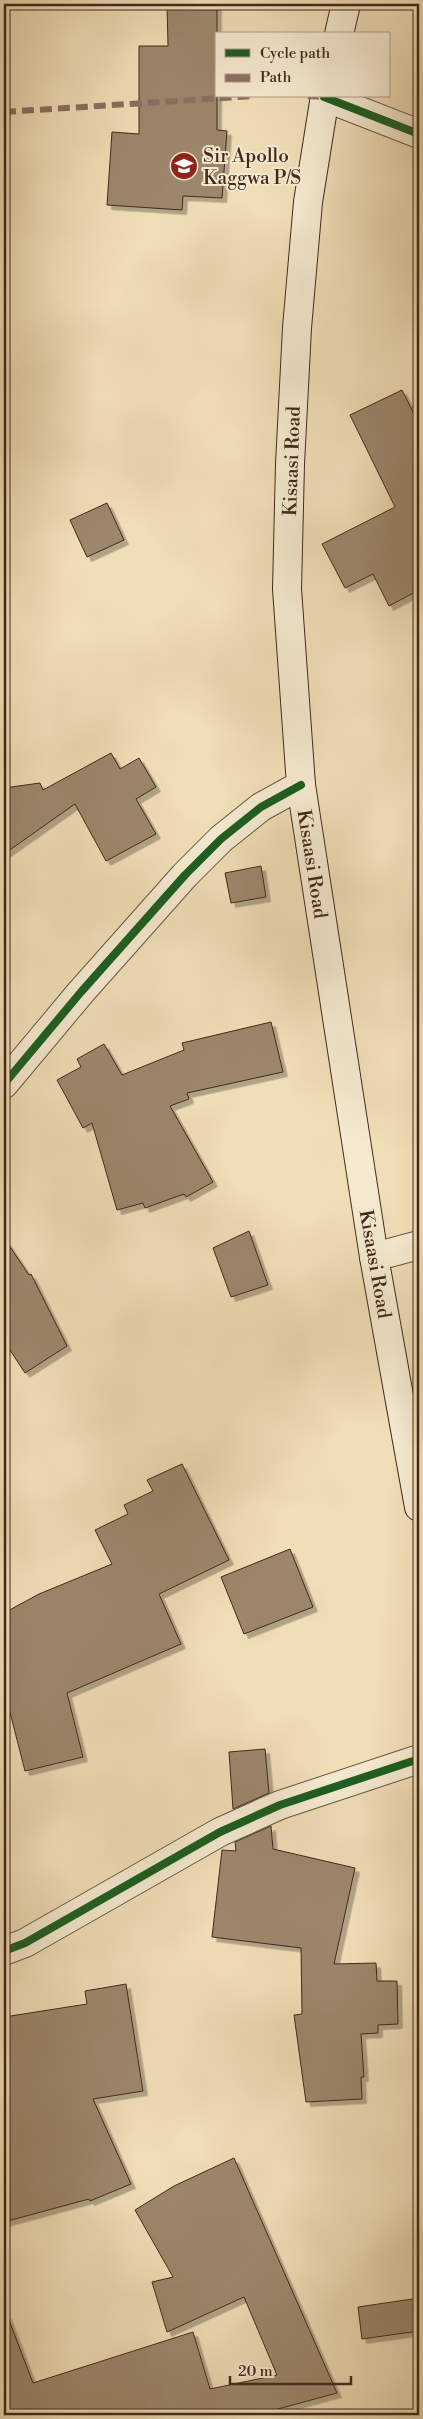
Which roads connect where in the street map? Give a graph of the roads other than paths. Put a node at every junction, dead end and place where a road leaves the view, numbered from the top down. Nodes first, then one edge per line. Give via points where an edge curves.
1 (346, 4) edge
2 (339, 32) edge
3 (324, 98) edge
4 (327, 98) edge
5 (419, 134) edge
6 (301, 785) junction
7 (4, 1084) edge
8 (419, 1245) edge
9 (374, 1258) junction
10 (419, 1507) edge
11 (419, 1759) edge
12 (4, 1952) edge

1 - 2 main road
3 - 6 main road, Kisaasi Road via 308,202 290,464 287,589
4 - 5 main road
6 - 7 main road via 261,806 185,875
6 - 9 main road, Kisaasi Road
8 - 9 main road
9 - 10 main road, Kisaasi Road
11 - 12 main road via 280,1805 220,1832

